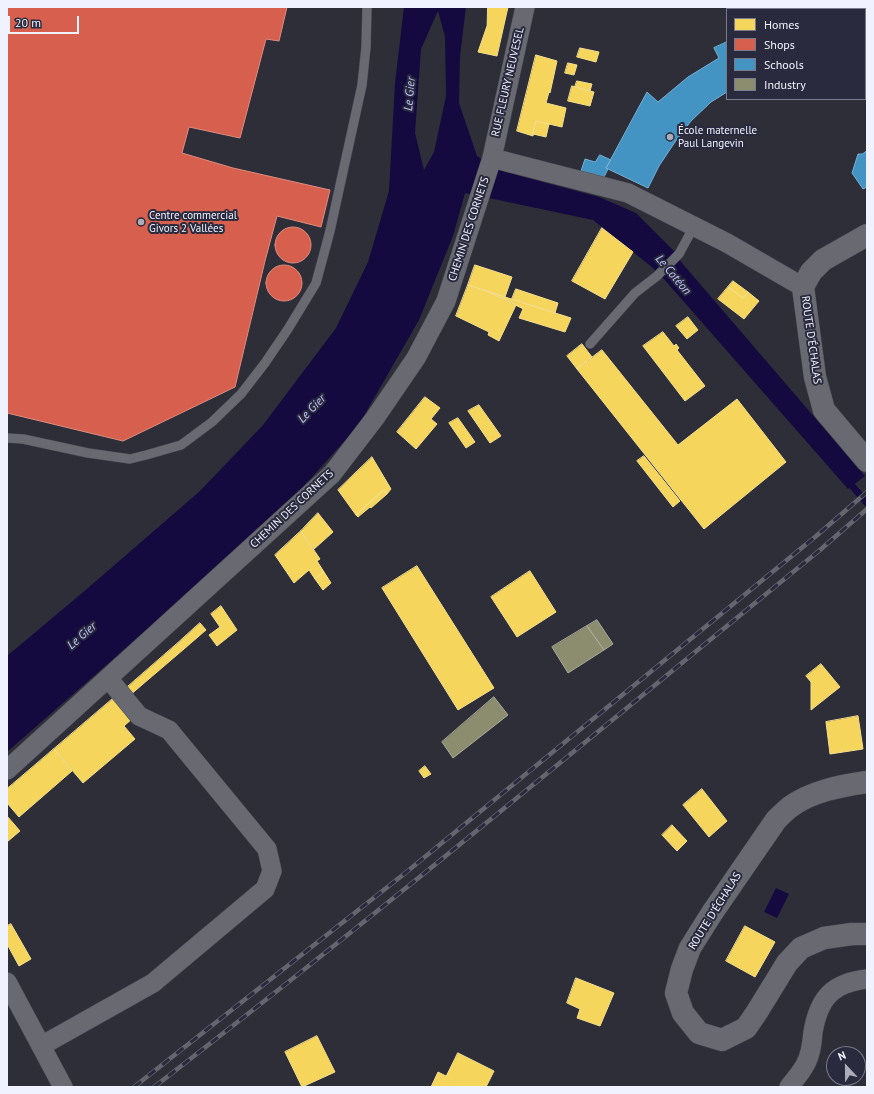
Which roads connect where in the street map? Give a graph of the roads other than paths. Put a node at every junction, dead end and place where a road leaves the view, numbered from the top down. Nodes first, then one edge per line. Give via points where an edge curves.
1 (367, 7) edge
2 (525, 7) edge
3 (492, 158) junction
4 (694, 226) junction
5 (867, 235) edge
6 (804, 288) junction
7 (590, 344) dead end
8 (7, 438) edge
9 (867, 461) edge
10 (108, 678) junction
11 (7, 770) edge
12 (867, 782) edge
13 (867, 934) edge
14 (867, 979) edge
15 (7, 982) edge
16 (41, 1046) junction
17 (63, 1087) edge
18 (789, 1087) edge

1 - 8 lane via 362,85 332,224 316,283 265,364 241,394 212,422 181,445 146,456 130,459
2 - 3 street, RUE FLEURY NEUVESEL
3 - 4 street via 628,193
3 - 10 street, CHEMIN DES CORNETS via 446,301 419,352 375,418 332,474
4 - 6 street
4 - 7 lane via 679,254 657,276 634,293
5 - 6 street, ROUTE D'ÉCHALAS via 823,260 811,272
6 - 9 street, ROUTE D'ÉCHALAS via 815,377 824,410
10 - 11 street, CHEMIN DES CORNETS
10 - 16 street via 139,716 169,730 267,849 272,871 265,889 153,983
12 - 13 street, ROUTE D'ÉCHALAS via 842,786 805,798 776,820 690,948 676,993 683,1013 699,1033 722,1040 746,1028 787,963 801,948 824,938
14 - 18 street via 849,982 833,990 823,1001 817,1014 805,1064
15 - 16 street
16 - 17 street

